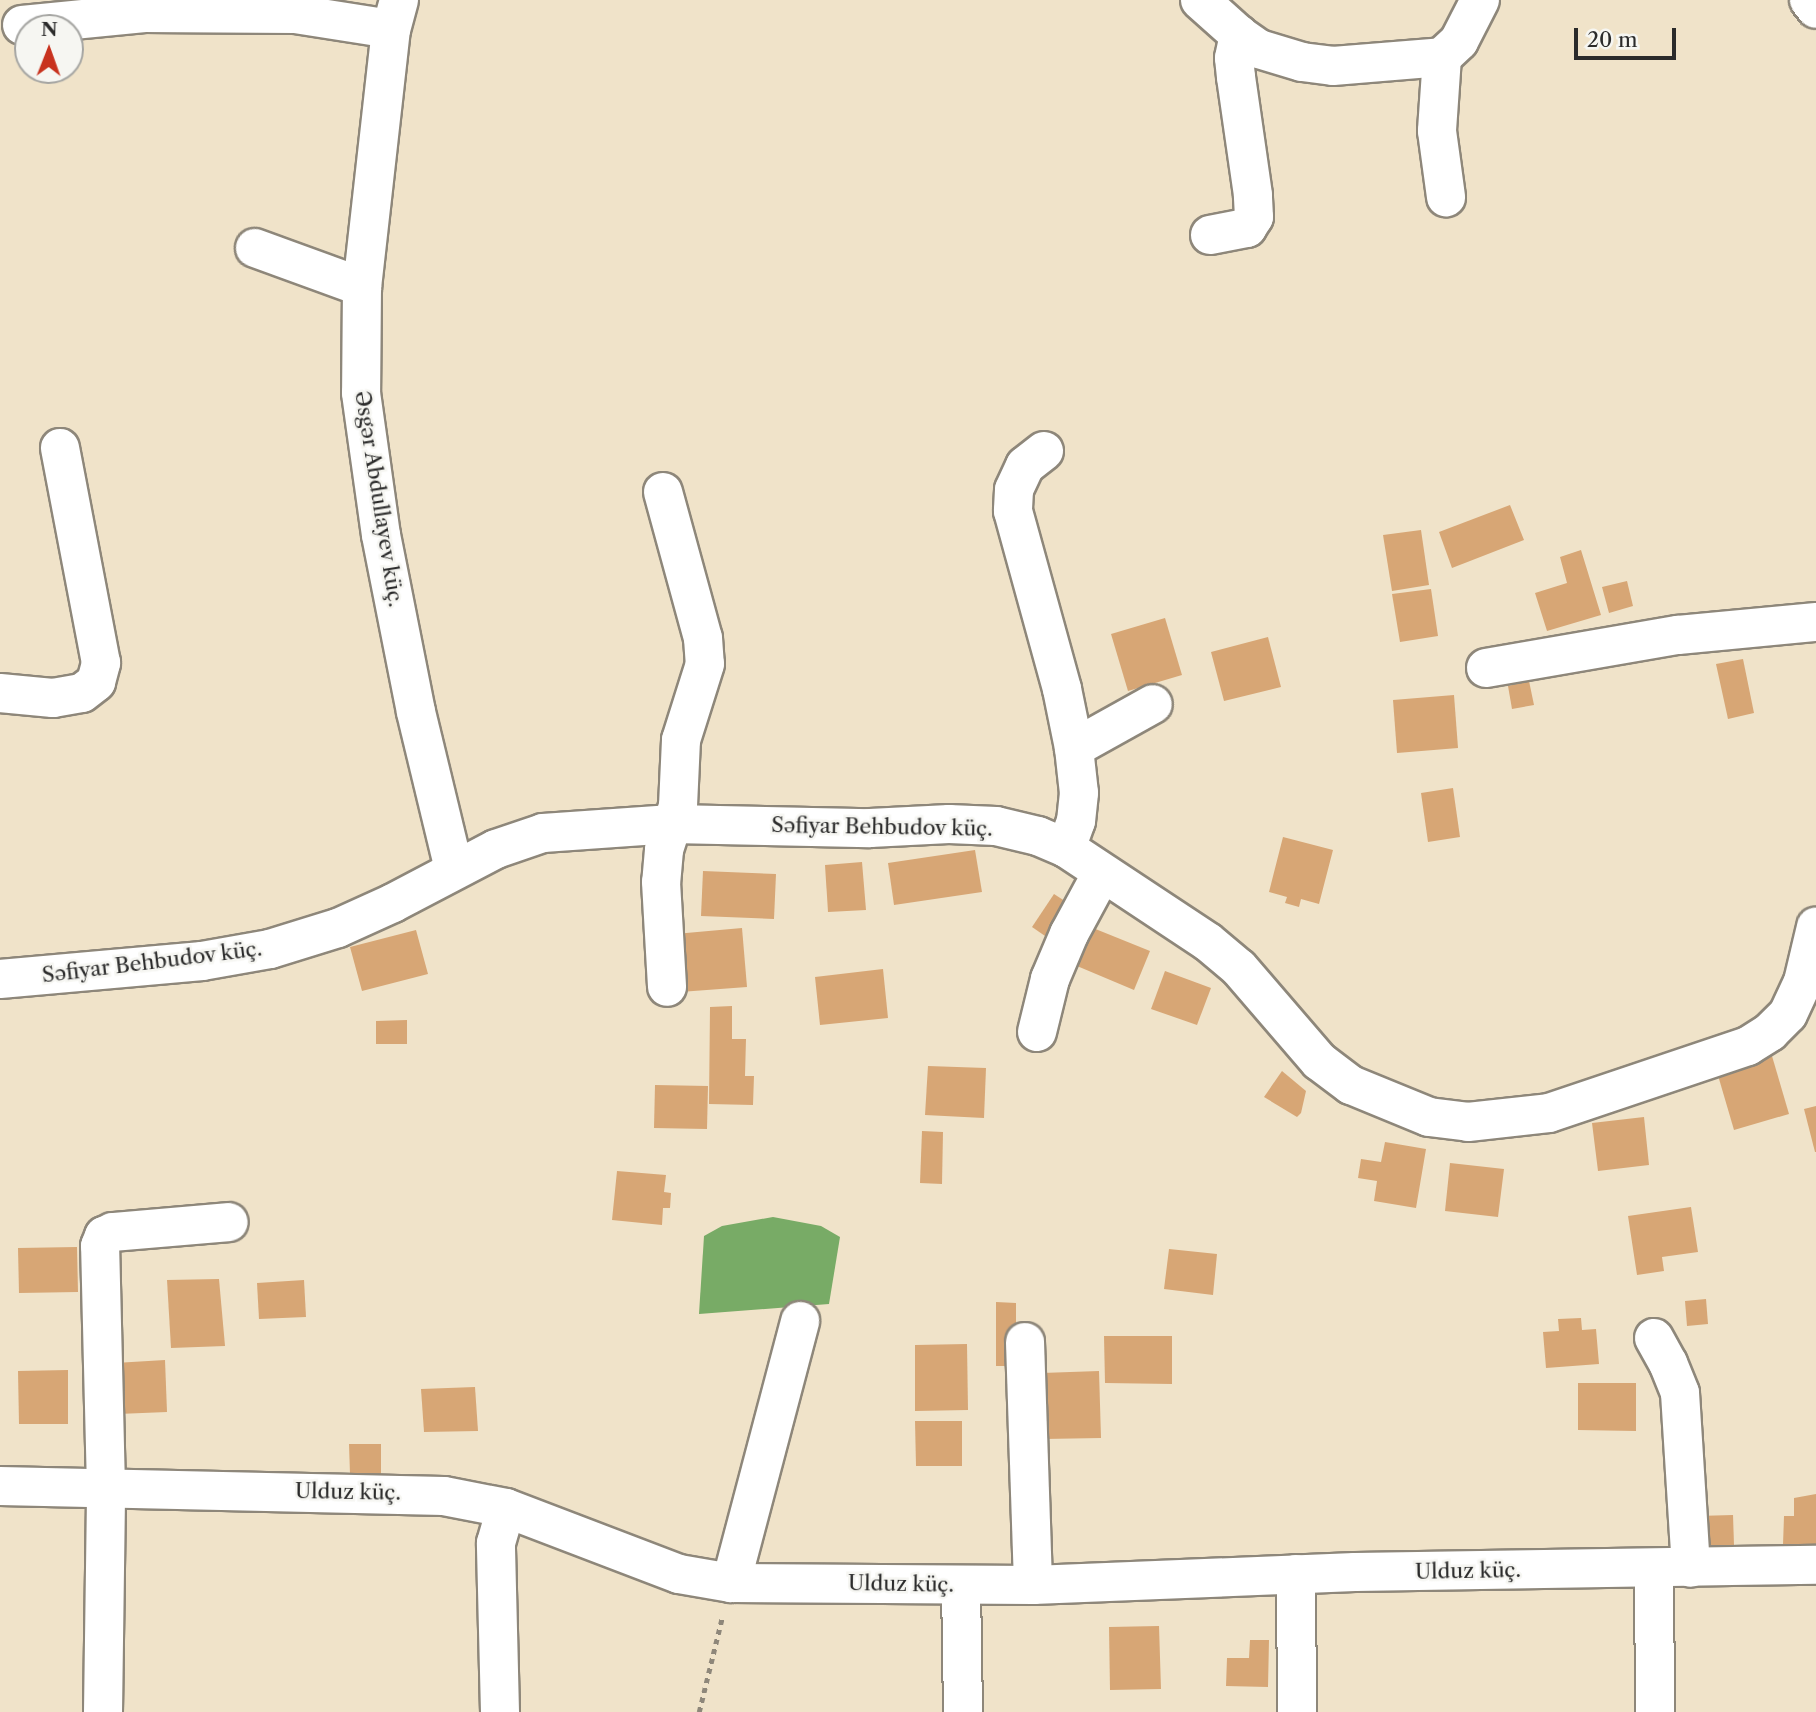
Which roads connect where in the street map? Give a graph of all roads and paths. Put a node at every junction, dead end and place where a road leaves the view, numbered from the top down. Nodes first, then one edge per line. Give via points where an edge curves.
1 (1200, 0) edge
2 (1480, 0) edge
3 (1809, 0) edge
4 (1816, 9) edge
5 (395, 15) edge
6 (84, 19) edge
7 (1239, 35) junction
8 (1442, 57) junction
9 (1446, 197) dead end
10 (1210, 235) dead end
11 (255, 248) dead end
12 (362, 286) junction
13 (60, 448) dead end
14 (1044, 451) dead end
15 (663, 492) dead end
16 (1816, 622) edge
17 (1486, 668) dead end
18 (0, 693) edge
19 (1153, 704) dead end
20 (1074, 748) junction
21 (672, 824) junction
22 (1066, 848) junction
23 (454, 869) junction
24 (1102, 873) junction
25 (1816, 927) edge
26 (0, 979) edge
27 (667, 987) dead end
28 (1037, 1032) dead end
29 (229, 1222) dead end
30 (800, 1321) dead end
31 (1654, 1338) dead end
32 (1026, 1342) dead end
33 (0, 1486) edge
34 (106, 1488) junction
35 (506, 1508) junction
36 (1816, 1565) edge
37 (1691, 1568) junction
38 (1654, 1569) junction
39 (1296, 1574) junction
40 (731, 1583) junction
41 (961, 1584) junction
42 (1033, 1585) junction
43 (103, 1712) edge
44 (500, 1712) edge
45 (699, 1712) edge
46 (963, 1712) edge
47 (1297, 1712) edge
48 (1655, 1712) edge

1 - 7 street
2 - 8 street via 1459,41
3 - 4 street
5 - 6 street via 144,13
5 - 12 street, Əsgər Abdullayev küç.
7 - 8 street via 1279,57 1333,66
7 - 10 street via 1234,58 1254,217 1247,229
8 - 9 street via 1437,131
11 - 12 street
12 - 23 street, Əsgər Abdullayev küç. via 361,393 381,535 416,712
13 - 18 street via 102,663 96,682 82,693 53,698
14 - 20 street via 1025,466 1014,490 1013,511
15 - 21 street via 705,664 681,740 678,806
16 - 17 street via 1678,635
19 - 20 street
20 - 22 street via 1079,793 1076,821
21 - 22 street, Səfiyar Behbudov küç. via 996,826
21 - 23 street, Səfiyar Behbudov küç. via 543,833
21 - 27 street via 661,882
22 - 24 street, Səfiyar Behbudov küç.
23 - 26 street, Səfiyar Behbudov küç. via 338,928 270,949 202,961
24 - 25 street, Səfiyar Behbudov küç. via 1208,942 1239,968 1319,1061 1351,1085 1429,1117 1468,1122 1549,1113 1748,1046 1788,1014 1803,982
24 - 28 street via 1050,979
29 - 34 street via 104,1236 100,1247
30 - 40 street
31 - 37 street via 1681,1393
32 - 42 street
33 - 34 street, Ulduz küç.
34 - 35 street, Ulduz küç. via 408,1493 477,1500
34 - 43 street
35 - 40 street, Ulduz küç. via 679,1574
35 - 44 street via 496,1543
36 - 37 street, Ulduz küç.
37 - 38 street, Ulduz küç.
38 - 39 street, Ulduz küç.
38 - 48 street
39 - 42 street, Ulduz küç.
39 - 47 street
40 - 41 street, Ulduz küç.
40 - 45 path
41 - 42 street, Ulduz küç.
41 - 46 street

